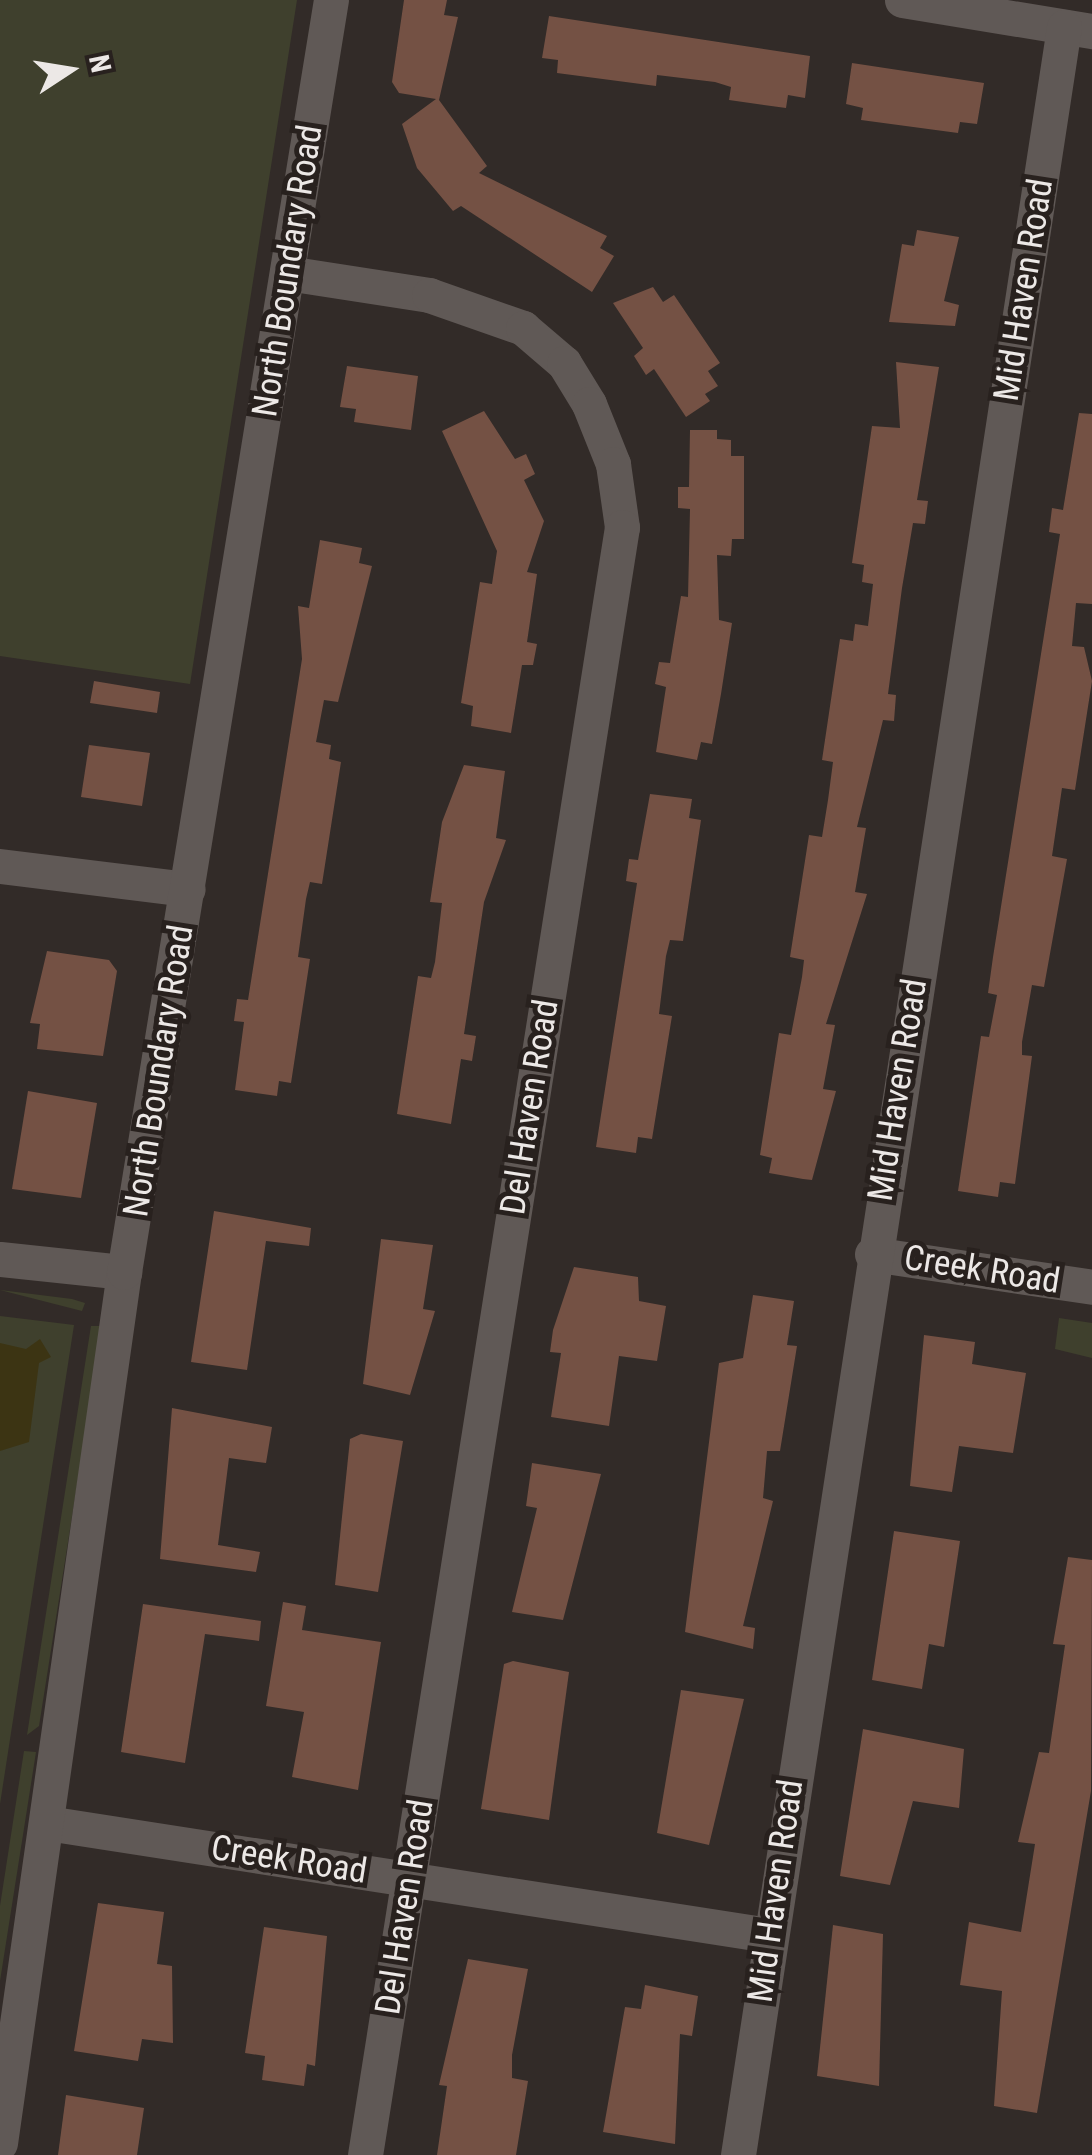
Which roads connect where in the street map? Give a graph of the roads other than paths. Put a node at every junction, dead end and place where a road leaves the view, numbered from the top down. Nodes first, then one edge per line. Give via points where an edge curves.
1 (330, 0) edge
2 (902, 0) edge
3 (1078, 29) edge
4 (287, 273) junction
5 (0, 866) edge
6 (188, 889) junction
7 (872, 1254) junction
8 (0, 1258) edge
9 (124, 1272) junction
10 (1092, 1287) edge
11 (47, 1824) junction
12 (410, 1879) junction
13 (768, 1935) junction
14 (0, 2144) edge
15 (365, 2155) edge
16 (738, 2155) edge

1 - 4 street, North Boundary Road
2 - 3 street
3 - 7 street, Mid Haven Road
4 - 6 street, North Boundary Road
4 - 12 street, Del Haven Road via 429,294 523,328 564,363 589,404 613,464 622,527
5 - 6 street
6 - 9 street, North Boundary Road
7 - 10 street, Creek Road
7 - 13 street, Mid Haven Road
8 - 9 street
9 - 11 street, North Boundary Road
11 - 12 street, Creek Road
11 - 14 street, North Boundary Road
12 - 13 street, Creek Road
12 - 15 street, Del Haven Road
13 - 16 street, Mid Haven Road

